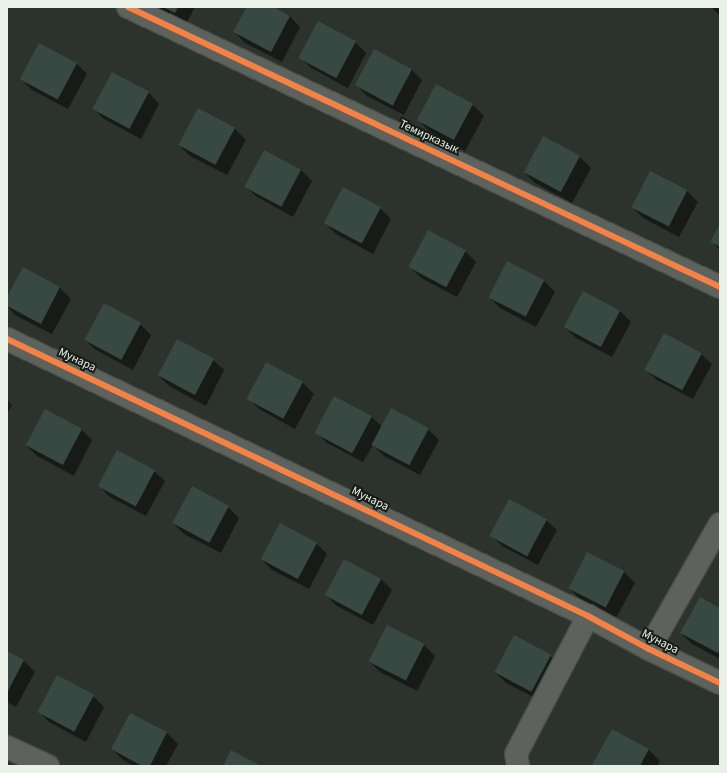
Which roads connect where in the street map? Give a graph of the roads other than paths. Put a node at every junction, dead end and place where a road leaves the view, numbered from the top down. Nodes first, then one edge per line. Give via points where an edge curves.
1 (128, 7) edge
2 (720, 287) edge
3 (7, 339) edge
4 (720, 524) edge
5 (588, 616) junction
6 (649, 649) junction
7 (720, 683) edge
8 (7, 746) edge
9 (48, 766) edge
10 (518, 766) edge

1 - 2 street, Темирказык
3 - 5 street, Мунара
4 - 6 street
5 - 6 street, Мунара
5 - 10 street via 516,754
6 - 7 street, Мунара
8 - 9 street

